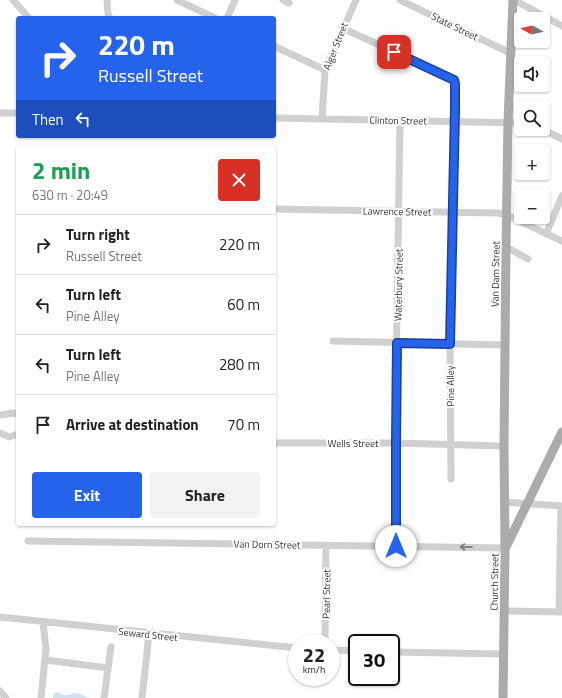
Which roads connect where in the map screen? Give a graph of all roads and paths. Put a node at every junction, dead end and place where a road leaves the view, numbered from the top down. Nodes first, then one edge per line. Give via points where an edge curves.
1 (13, 0) edge
2 (107, 0) edge
3 (177, 0) edge
4 (235, 0) edge
5 (356, 0) edge
6 (400, 0) edge
7 (513, 0) edge
8 (27, 16) edge
9 (109, 16) edge
10 (211, 16) edge
11 (228, 16) edge
12 (562, 26) edge
13 (342, 28) junction
14 (276, 47) edge
15 (510, 53) junction
16 (324, 70) junction
17 (0, 113) edge
18 (16, 113) edge
19 (276, 118) edge
20 (322, 119) junction
21 (400, 120) junction
22 (455, 121) junction
23 (508, 122) junction
24 (514, 122) edge
25 (550, 133) edge
26 (562, 139) edge
27 (562, 196) edge
28 (276, 209) edge
29 (398, 212) junction
30 (453, 212) junction
31 (507, 215) junction
32 (546, 234) junction
33 (562, 241) edge
34 (506, 247) junction
35 (528, 259) dead end
36 (333, 341) dead end
37 (397, 343) junction
38 (450, 344) junction
39 (505, 345) junction
40 (16, 414) edge
41 (0, 415) edge
42 (562, 432) edge
43 (0, 433) edge
44 (16, 435) edge
45 (560, 442) edge
46 (276, 443) edge
47 (396, 443) junction
48 (451, 444) junction
49 (504, 446) junction
50 (451, 479) dead end
51 (505, 502) junction
52 (528, 504) junction
53 (562, 506) edge
54 (28, 541) dead end
55 (326, 546) junction
56 (396, 546) junction
57 (505, 548) junction
58 (504, 611) junction
59 (561, 612) edge
60 (0, 617) edge
61 (43, 622) junction
62 (149, 634) junction
63 (326, 634) edge
64 (111, 647) dead end
65 (288, 647) edge
66 (400, 652) edge
67 (504, 654) junction
68 (46, 660) junction
69 (108, 668) junction
70 (0, 691) edge
71 (6, 698) edge
72 (40, 698) edge
73 (104, 698) edge
74 (142, 698) edge
75 (503, 698) edge

1 - 8 street
2 - 9 street
3 - 10 street
4 - 11 street
5 - 13 street, Alger Street
6 - 15 street, State Street
7 - 12 street
7 - 15 main road, Van Dam Street
13 - 16 street, Alger Street
13 - 22 street, Pine Alley via 454,80
14 - 16 street
15 - 23 main road, Van Dam Street
16 - 20 street, Alger Street
17 - 18 street
19 - 20 street, Clinton Street
20 - 21 street, Clinton Street
21 - 22 street, Clinton Street
21 - 29 street, Waterbury Street
22 - 23 street, Clinton Street
22 - 30 street, Pine Alley
23 - 24 street, Clinton Street
23 - 31 main road, Van Dam Street
25 - 26 street
27 - 32 street
28 - 29 street, Lawrence Street
29 - 30 street, Lawrence Street
29 - 37 street, Waterbury Street
30 - 31 street, Lawrence Street
30 - 38 street, Pine Alley
31 - 32 street, Lawrence Street
31 - 34 main road, Van Dam Street
32 - 33 street, Lawrence Street
34 - 35 street
34 - 39 main road, Van Dam Street
36 - 37 street
37 - 38 street
37 - 47 street, Waterbury Street
38 - 39 street
38 - 48 street, Pine Alley
39 - 49 main road, Van Dam Street
40 - 41 street
42 - 45 main road, Church Street
43 - 44 street via 9,437
45 - 52 main road, Church Street
46 - 47 street, Wells Street
47 - 48 street, Wells Street
47 - 56 street, Waterbury Street
48 - 49 street, Wells Street
48 - 50 street, Pine Alley
49 - 51 main road, Van Dam Street
51 - 52 street
51 - 57 main road, Van Dam Street
52 - 53 street
52 - 57 main road, Church Street
53 - 59 street
54 - 55 street, Van Dorn Street
55 - 56 street, Van Dorn Street
55 - 63 street, Pearl Street
57 -> 56 street, Van Dorn Street
57 - 58 main road, Church Street
58 - 59 street
58 - 67 main road, Church Street
60 - 61 street, Seward Street
61 - 62 street, Seward Street
61 - 68 street
62 - 65 street, Seward Street
62 - 74 street
64 - 69 street
66 - 67 street
67 - 75 main road, Church Street
68 - 69 street
68 - 72 street
69 - 73 street
70 - 71 street

